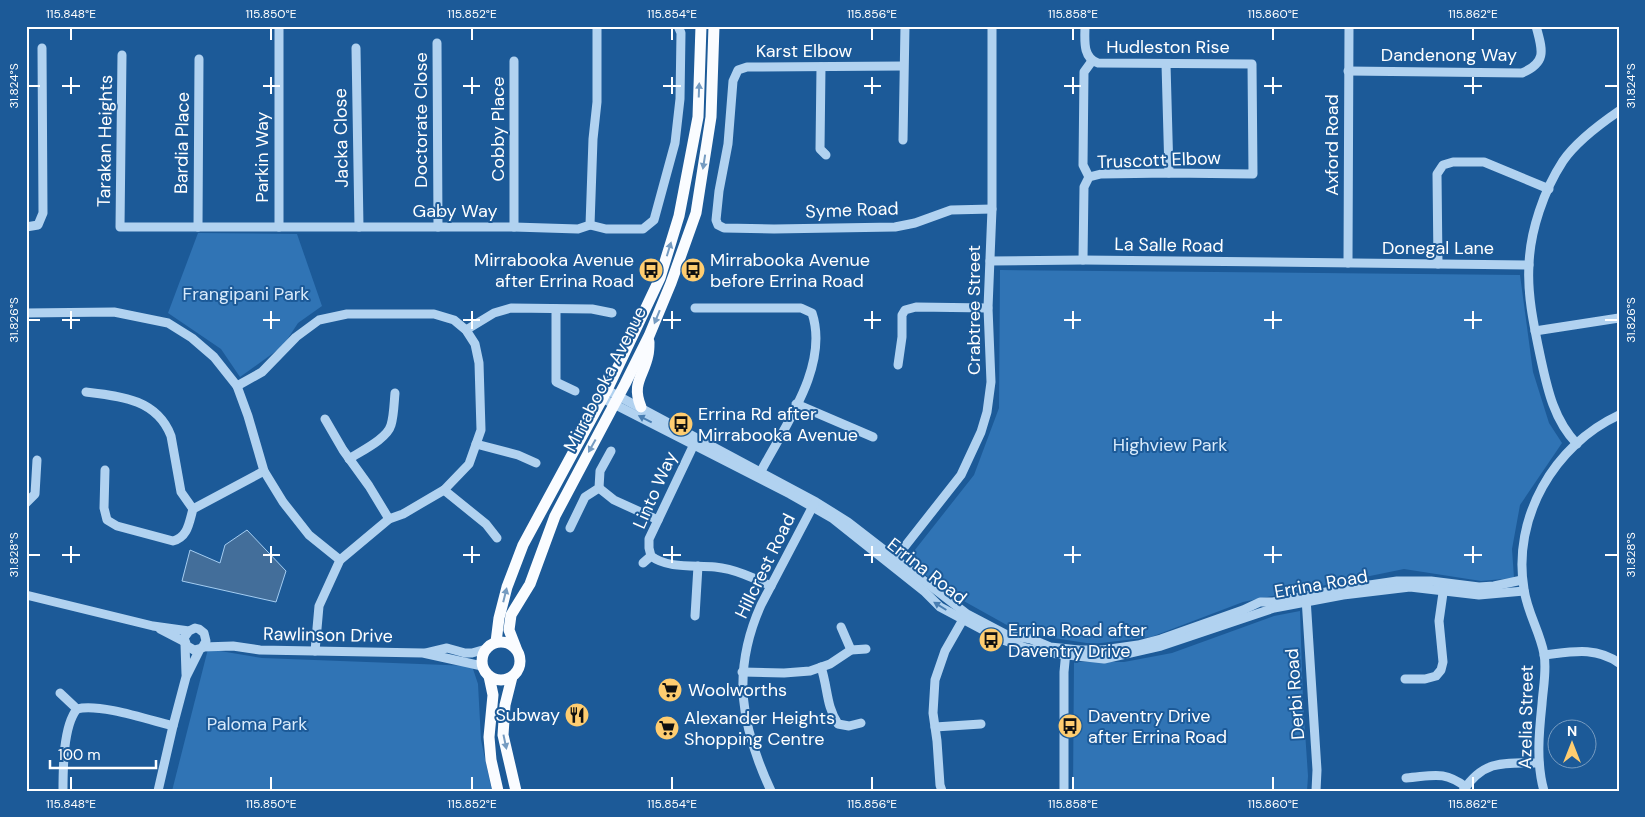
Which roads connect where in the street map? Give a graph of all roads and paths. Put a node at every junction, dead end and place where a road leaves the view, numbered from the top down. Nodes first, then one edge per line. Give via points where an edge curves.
1 (279, 26) edge
2 (597, 26) edge
3 (678, 26) edge
4 (714, 26) edge
5 (905, 26) edge
6 (992, 26) edge
7 (1085, 26) edge
8 (1349, 26) edge
9 (1536, 26) edge
10 (700, 30) edge
11 (437, 43) dead end
12 (42, 48) dead end
13 (356, 48) dead end
14 (122, 55) dead end
15 (200, 59) dead end
16 (514, 60) dead end
17 (1092, 61) junction
18 (1166, 64) junction
19 (903, 66) junction
20 (821, 67) junction
21 (1348, 71) junction
22 (1619, 111) edge
23 (903, 140) dead end
24 (826, 155) dead end
25 (1169, 173) junction
26 (1253, 174) joint
27 (1089, 177) junction
28 (1549, 189) junction
29 (992, 209) junction
30 (716, 220) joint
31 (590, 225) junction
32 (120, 227) joint
33 (198, 227) junction
34 (279, 227) junction
35 (359, 227) junction
36 (438, 227) junction
37 (514, 227) junction
38 (26, 228) edge
39 (1083, 260) junction
40 (990, 261) junction
41 (1348, 264) junction
42 (1438, 264) junction
43 (1529, 265) junction
44 (696, 308) dead end
45 (988, 308) junction
46 (556, 309) junction
47 (26, 313) edge
48 (612, 313) dead end
49 (1619, 318) edge
50 (466, 330) junction
51 (1535, 331) junction
52 (649, 336) junction
53 (898, 365) dead end
54 (237, 386) junction
55 (575, 391) dead end
56 (86, 392) dead end
57 (395, 393) dead end
58 (605, 394) junction
59 (617, 400) junction
60 (796, 404) junction
61 (641, 407) junction
62 (1619, 415) edge
63 (325, 419) dead end
64 (873, 437) dead end
65 (696, 441) junction
66 (476, 444) junction
67 (1577, 444) junction
68 (610, 451) dead end
69 (349, 459) junction
70 (37, 460) dead end
71 (536, 463) dead end
72 (105, 470) dead end
73 (264, 471) junction
74 (759, 475) junction
75 (599, 488) junction
76 (444, 490) junction
77 (26, 503) edge
78 (814, 505) junction
79 (193, 509) junction
80 (389, 519) junction
81 (658, 520) junction
82 (570, 528) dead end
83 (498, 538) dead end
84 (651, 556) junction
85 (340, 560) junction
86 (893, 562) junction
87 (643, 563) dead end
88 (698, 566) junction
89 (1522, 580) junction
90 (771, 586) junction
91 (1444, 587) junction
92 (1524, 590) junction
93 (26, 595) edge
94 (1306, 598) junction
95 (695, 616) dead end
96 (965, 617) junction
97 (153, 626) junction
98 (842, 627) dead end
99 (189, 630) junction
100 (205, 635) junction
101 (496, 642) junction
102 (185, 643) junction
103 (233, 646) junction
104 (202, 648) junction
105 (516, 648) junction
106 (486, 649) junction
107 (866, 649) dead end
108 (851, 650) junction
109 (316, 651) junction
110 (1066, 652) junction
111 (423, 653) junction
112 (1544, 655) junction
113 (1619, 663) edge
114 (482, 666) junction
115 (821, 668) junction
116 (742, 672) junction
117 (489, 676) junction
118 (186, 677) junction
119 (512, 677) junction
120 (1405, 679) dead end
121 (60, 693) dead end
122 (77, 709) junction
123 (861, 723) dead end
124 (981, 724) dead end
125 (172, 726) junction
126 (935, 727) junction
127 (1539, 763) junction
128 (1406, 778) dead end
129 (1465, 789) edge
130 (63, 791) edge
131 (158, 791) edge
132 (498, 791) edge
133 (516, 791) edge
134 (771, 791) edge
135 (942, 791) edge
136 (1064, 791) edge
137 (1316, 791) edge
138 (1544, 791) edge

1 - 34 street, Parkin Way
2 - 31 street via 597,102
3 - 31 street, Gaby Way via 681,33 680,100 676,134 654,220 643,229 606,229
4 -> 52 main road, Mirrabooka Avenue via 711,117 696,213
5 - 19 street
6 - 29 street, Crabtree Street
7 - 17 street, Hudleston Rise via 1085,48
8 - 21 street, Axford Road
9 - 21 street, Dandenong Way via 1541,57 1534,68 1522,73
58 -> 10 main road, Mirrabooka Avenue via 660,278 679,216 698,117
11 - 36 street, Doctorate Close
12 - 38 street via 43,213 38,225
13 - 35 street, Jacka Close
14 - 32 street, Tarakan Heights
15 - 33 street, Bardia Place
16 - 37 street, Cobby Place
17 - 18 street, Hudleston Rise
17 - 27 street via 1084,72 1083,165
18 - 25 street
18 - 26 street, Hudleston Rise via 1252,64
19 - 20 street, Karst Elbow
19 - 23 street
20 - 24 street via 820,149
20 - 30 street, Karst Elbow via 747,67 738,70 733,81 728,144
21 - 41 street, Axford Road
22 - 28 street via 1594,128 1563,161
25 - 26 street, Truscott Elbow
25 - 27 street, Truscott Elbow
27 - 39 street, Truscott Elbow via 1084,187
28 - 42 street via 1484,162 1443,165 1437,174
28 - 43 street via 1533,235
29 - 30 street, Syme Road via 951,210 895,228 724,228
29 - 40 street, Crabtree Street
31 - 37 street, Gaby Way via 578,229
32 - 33 street, Gaby Way
33 - 34 street, Gaby Way
34 - 35 street, Gaby Way
35 - 36 street, Gaby Way
36 - 37 street, Gaby Way
39 - 40 street, La Salle Road
39 - 41 street, La Salle Road
40 - 45 street, Crabtree Street
41 - 42 street, Donegal Lane
42 - 43 street, Donegal Lane
43 - 51 street
44 - 60 street via 800,308 812,313 816,326 815,358
45 - 53 street via 916,307 905,310
45 - 86 street, Crabtree Street via 990,382 981,432 961,474
46 - 48 street via 592,309
46 - 50 street via 511,308 494,313
46 - 55 street via 556,382
47 - 54 street via 114,312 168,323 214,357
49 - 51 street
50 - 54 street via 454,320 434,314 347,314 330,317 305,330 262,372
50 - 66 street via 475,344 479,363 480,430
51 - 67 street via 1548,392 1565,431
52 - 59 main road, Mirrabooka Avenue
52 - 61 main road via 648,355 638,382
54 - 73 street
56 - 79 street via 127,398 158,414 171,436 181,492
57 - 69 street via 389,430
58 - 59 street, Errina Road
101 -> 58 main road, Mirrabooka Avenue via 507,587 523,545
59 - 61 street, Errina Road
65 -> 59 street, Errina Road
59 -> 105 main road, Mirrabooka Avenue via 555,516 530,584 512,615 509,630
60 - 64 street
60 - 74 street
61 - 65 street, Errina Road
62 - 67 street, Azelia Street via 1607,420
63 - 69 street
65 - 74 street, Errina Road
65 - 81 street, Linto Way
66 - 71 street via 518,454
66 - 76 street via 469,464
67 - 89 street, Azelia Street via 1553,471 1531,510 1521,548
68 - 75 street via 600,471
69 - 80 street
70 - 77 street via 35,494
72 - 79 street via 104,516 117,526 172,542 185,534
73 - 79 street
73 - 85 street via 309,535
74 - 78 street, Errina Road
75 - 81 street via 614,500
75 - 82 street via 585,497
76 - 80 street
76 - 83 street
78 - 86 street, Errina Road via 848,522
78 - 90 street, Hillcrest Road
80 - 85 street
81 - 84 street, Linto Way via 649,539
84 - 87 street, Linto Way
84 - 88 street, Linto Way via 663,563
85 - 109 street via 319,606
86 - 96 street, Errina Road
88 - 90 street, Linto Way via 727,569
88 - 95 street
89 - 91 street, Errina Road via 1480,587
89 - 92 street, Azelia Street
90 - 116 street, Hillcrest Road via 753,622
91 - 92 street, Errina Road via 1478,595
91 - 94 street, Errina Road via 1431,581 1397,581
91 - 120 street via 1439,621 1441,670 1436,676 1425,679
92 - 112 street, Azelia Street
93 - 97 street, Rawlinson Drive
94 - 110 street, Errina Road via 1139,652 1104,659
94 - 137 street, Derbi Road
96 - 110 street, Errina Road via 1000,639 1049,653
96 - 126 street via 936,674 933,693
97 - 99 street, Rawlinson Drive
97 - 102 street, Rawlinson Drive
98 - 108 street
99 - 100 street, Rawlinson Drive via 199,629
99 - 102 street
100 - 103 street, Rawlinson Drive
100 - 104 street
101 - 105 main road via 506,642
101 - 106 main road
102 - 104 street, Rawlinson Drive via 192,650
102 - 118 street
103 - 104 street, Rawlinson Drive
103 - 109 street, Rawlinson Drive
104 - 118 street
105 - 119 main road, Mirrabooka Avenue via 521,664
106 - 111 street, Rawlinson Drive via 469,654 447,648
106 - 114 main road
107 - 108 street
108 - 115 street
109 - 111 street, Rawlinson Drive
110 - 136 street
111 - 114 street, Rawlinson Drive
112 - 113 street via 1591,651
112 - 127 street, Azelia Street
114 - 117 main road
115 - 116 street via 784,673
115 - 123 street via 830,713 838,724
116 - 134 street, Hillcrest Road via 744,711
117 - 119 main road via 500,680
117 - 132 main road via 492,695 489,737
118 - 125 street
119 -> 133 main road, Mirrabooka Avenue via 505,705 503,735
121 - 122 street
122 - 125 street via 101,709
122 - 130 street via 66,741
124 - 126 street
125 - 131 street
126 - 135 street
127 - 129 street via 1499,764 1478,772
127 - 138 street, Azelia Street
128 - 129 street via 1441,775 1453,778

